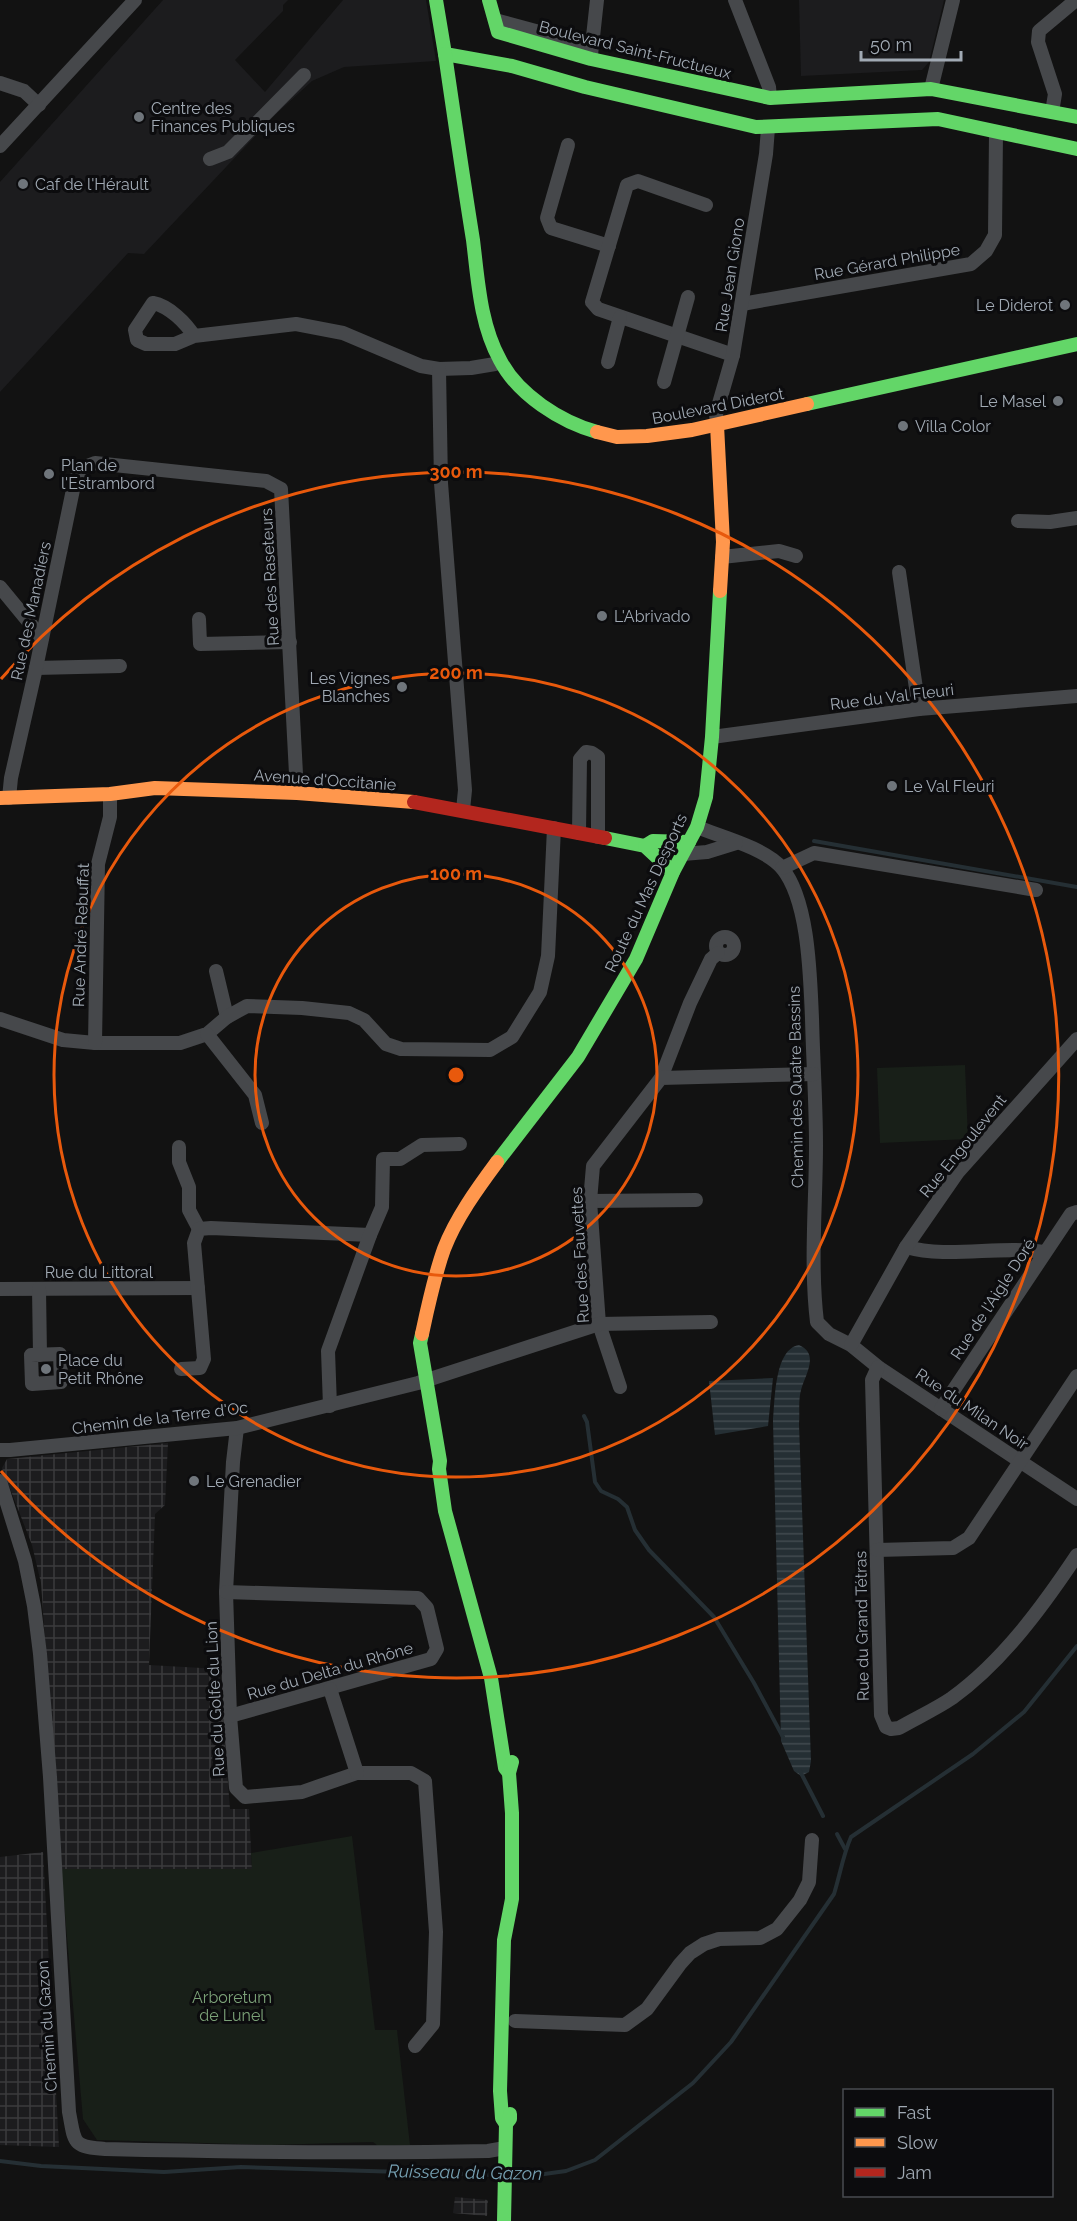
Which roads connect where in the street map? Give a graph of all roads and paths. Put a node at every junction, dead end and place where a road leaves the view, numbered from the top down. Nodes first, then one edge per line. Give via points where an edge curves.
1 (135, 0) edge
2 (436, 0) edge
3 (489, 0) edge
4 (597, 0) edge
5 (735, 0) edge
6 (953, 0) edge
7 (1076, 0) edge
8 (591, 53) junction
9 (445, 54) junction
10 (304, 75) dead end
11 (0, 83) edge
12 (931, 88) junction
13 (770, 98) junction
14 (39, 105) junction
15 (1052, 112) junction
16 (1077, 117) edge
17 (768, 128) junction
18 (996, 133) junction
19 (568, 144) dead end
20 (0, 146) edge
21 (1077, 149) edge
22 (210, 159) dead end
23 (706, 205) dead end
24 (609, 246) junction
25 (688, 297) dead end
26 (742, 304) junction
27 (620, 317) junction
28 (194, 336) dead end
29 (677, 336) junction
30 (1077, 344) edge
31 (733, 355) junction
32 (500, 361) junction
33 (608, 362) dead end
34 (439, 369) junction
35 (664, 382) dead end
36 (717, 425) junction
37 (82, 468) joint
38 (1077, 518) edge
39 (1018, 520) dead end
40 (796, 556) dead end
41 (722, 557) junction
42 (899, 572) dead end
43 (0, 586) edge
44 (199, 619) dead end
45 (42, 638) junction
46 (290, 642) junction
47 (120, 666) dead end
48 (36, 668) junction
49 (1077, 696) edge
50 (919, 709) junction
51 (712, 737) junction
52 (297, 793) junction
53 (110, 794) junction
54 (5, 798) edge
55 (463, 810) junction
56 (697, 827) junction
57 (554, 828) junction
58 (579, 833) junction
59 (598, 837) junction
60 (736, 843) junction
61 (645, 846) junction
62 (686, 848) junction
63 (782, 868) junction
64 (673, 872) junction
65 (1036, 890) dead end
66 (718, 953) dead end
67 (216, 971) dead end
68 (228, 1017) junction
69 (0, 1019) edge
70 (207, 1034) junction
71 (1077, 1040) edge
72 (95, 1043) junction
73 (814, 1074) junction
74 (661, 1078) junction
75 (262, 1123) dead end
76 (460, 1144) dead end
77 (179, 1147) dead end
78 (696, 1200) dead end
79 (590, 1201) junction
80 (1077, 1212) edge
81 (199, 1229) junction
82 (370, 1235) junction
83 (906, 1247) junction
84 (1044, 1252) junction
85 (198, 1288) junction
86 (0, 1289) edge
87 (39, 1289) junction
88 (711, 1322) dead end
89 (598, 1324) junction
90 (851, 1345) junction
91 (40, 1354) dead end
92 (878, 1367) junction
93 (181, 1369) dead end
94 (1077, 1376) edge
95 (427, 1381) junction
96 (620, 1387) dead end
97 (330, 1406) junction
98 (941, 1409) junction
99 (237, 1428) junction
100 (0, 1450) edge
101 (1021, 1462) junction
102 (0, 1481) edge
103 (1077, 1499) edge
104 (461, 1550) junction
105 (877, 1550) junction
106 (1077, 1555) edge
107 (226, 1592) junction
108 (330, 1689) junction
109 (509, 1699) dead end
110 (230, 1716) junction
111 (357, 1773) junction
112 (812, 1840) dead end
113 (509, 2021) junction
114 (415, 2046) dead end
115 (505, 2154) junction
116 (504, 2221) edge

1 - 14 street
2 - 9 street, Boulevard Diderot
3 - 8 street, Boulevard Saint-Fructueux via 498,32
4 - 8 street
5 - 13 street
6 - 12 street
7 - 15 street via 1039,31 1038,42 1055,94
8 - 13 street, Boulevard Saint-Fructueux
9 - 17 street via 512,66 585,87
9 - 32 street, Boulevard Diderot via 484,317
10 - 22 street via 228,152
11 - 14 street via 24,91
12 - 13 street, Boulevard Saint-Fructueux
12 - 15 street, Boulevard Saint-Fructueux
13 - 17 street
14 - 20 street
15 - 16 street, Boulevard Saint-Fructueux
17 - 18 street via 938,119
17 - 26 street, Rue Jean Giono
18 - 21 street
18 - 26 street, Rue Gérard Philippe via 995,234 986,251 971,264
19 - 24 street via 547,218 551,228
23 - 24 street via 638,181 627,185
24 - 27 street via 592,302 598,309
25 - 29 street
26 - 31 street, Rue Jean Giono
27 - 29 street
27 - 33 street
28 - 34 street via 296,324 343,333 407,361
29 - 31 street
29 - 35 street
30 - 36 street, Boulevard Diderot
31 - 36 street, Rue Jean Giono via 716,414
32 - 34 street via 471,368
32 - 36 street, Boulevard Diderot via 525,392 541,404 577,426 598,433 648,436
34 - 55 street via 441,483 465,790
36 - 41 street, Route du Mas Desports
37 - 45 street, Rue des Manadiers via 75,480
37 - 46 street, Rue des Raseteurs via 95,463 266,481 281,489
38 - 39 street via 1050,522
40 - 41 street via 779,551
41 - 51 street, Route du Mas Desports
42 - 50 street
43 - 45 street
44 - 46 street via 200,644
45 - 48 street, Rue des Manadiers
46 - 52 street, Rue des Raseteurs
47 - 48 street
48 - 54 street, Rue des Manadiers
49 - 50 street, Rue du Val Fleuri
50 - 51 street, Rue du Val Fleuri
51 - 56 street, Route du Mas Desports via 706,797
52 - 53 street, Avenue d'Occitanie via 155,788
52 - 55 street, Avenue d'Occitanie via 426,803
53 - 54 street, Avenue d'Occitanie
53 - 72 street, Rue André Rebuffat via 110,817 98,864
55 - 57 street, Avenue d'Occitanie
56 - 60 street, Chemin des Quatre Bassins
56 - 62 street, Route du Mas Desports
57 - 58 street, Avenue d'Occitanie
57 - 68 street via 548,956 540,992 512,1036 490,1050 400,1049 386,1044 364,1020 349,1013 247,1006
58 - 59 street, Avenue d'Occitanie
58 - 59 street via 580,759 586,752 598,757
59 - 61 street, Avenue d'Occitanie
60 - 62 street via 707,852
60 - 63 street, Chemin des Quatre Bassins via 775,860
61 - 62 street, Avenue d'Occitanie via 653,841
61 - 64 street
62 - 64 street, Route du Mas Desports
63 - 65 street via 814,852
63 - 73 street, Chemin des Quatre Bassins via 795,890 804,933 810,973
64 - 95 street, Route du Mas Desports via 636,959 578,1057 474,1192 445,1246 420,1343
66 - 74 street, Rue des Fauvettes via 711,959 690,1003
67 - 68 street
68 - 70 street
69 - 72 street via 63,1040
70 - 72 street via 180,1043
70 - 75 street via 255,1095
71 - 83 street, Rue Engoulevent via 958,1172
73 - 74 street
73 - 90 street, Chemin des Quatre Bassins via 816,1322
74 - 79 street, Rue des Fauvettes via 593,1166
76 - 82 street via 422,1145 400,1159 383,1159 382,1207
77 - 81 street via 179,1162 189,1187 189,1210
78 - 79 street
79 - 89 street, Rue des Fauvettes
80 - 84 street, Rue de l'Aigle Doré via 1071,1214
81 - 82 street
81 - 85 street via 194,1243
82 - 97 street via 328,1351
83 - 84 street via 922,1252
83 - 90 street, Rue Engoulevent
84 - 98 street, Rue de l'Aigle Doré
85 - 87 street, Rue du Littoral
85 - 93 street via 204,1359 200,1368
86 - 87 street, Rue du Littoral
87 - 91 street
88 - 89 street, Chemin de la Terre d'Oc
89 - 95 street, Chemin de la Terre d'Oc
89 - 96 street, Rue des Fauvettes
90 - 92 street, Rue du Milan Noir
92 - 98 street, Rue du Milan Noir
92 - 105 street, Rue du Grand Tétras via 872,1380
94 - 101 street
95 - 97 street, Chemin de la Terre d'Oc
95 - 104 street, Route du Mas Desports
97 - 99 street, Chemin de la Terre d'Oc
98 - 101 street, Rue du Milan Noir
99 - 100 street, Chemin de la Terre d'Oc
99 - 107 street, Rue du Golfe du Lion
101 - 103 street, Rue du Milan Noir
101 - 105 street via 969,1538 953,1548
102 - 115 street, Chemin du Gazon via 25,1561 40,1654 69,2112 75,2140 89,2148
104 - 109 street, Route du Mas Desports
104 - 113 street, Route du Mas Desports via 505,1720 512,1766 509,1773 515,1913
105 - 106 street, Rue du Grand Tétras via 881,1715 891,1729 950,1699 988,1667
107 - 108 street, Rue du Delta du Rhône via 418,1598 427,1608 437,1649 431,1659
107 - 110 street, Rue du Golfe du Lion
108 - 110 street, Rue du Delta du Rhône
108 - 111 street
110 - 111 street, Rue du Golfe du Lion via 236,1788 245,1797 302,1792
111 - 114 street, Rue du Golfe du Lion via 411,1773 425,1781 436,1932 434,2012 433,2024
112 - 113 street via 809,1882 777,1929 760,1938 719,1939 704,1944 680,1964 648,2009 625,2025
113 - 115 street, Route du Mas Desports via 500,2091 506,2124
115 - 116 street, Route du Mas Desports

